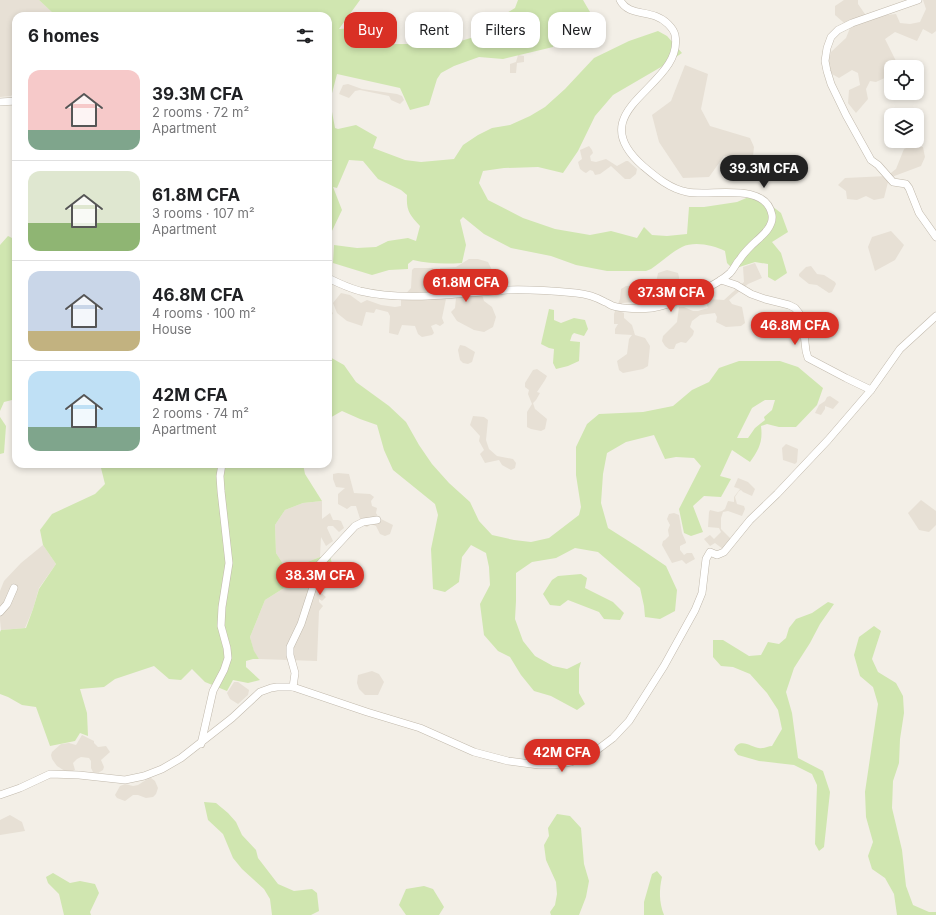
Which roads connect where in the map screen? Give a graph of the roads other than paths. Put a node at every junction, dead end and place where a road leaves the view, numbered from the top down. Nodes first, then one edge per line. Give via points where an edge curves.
1 (620, 0) edge
2 (918, 0) edge
3 (12, 101) edge
4 (0, 102) edge
5 (936, 237) edge
6 (732, 271) junction
7 (332, 280) edge
8 (721, 280) junction
9 (736, 285) junction
10 (936, 316) edge
11 (871, 390) junction
12 (221, 468) edge
13 (377, 520) dead end
14 (14, 588) dead end
15 (0, 612) edge
16 (293, 687) junction
17 (201, 744) junction
18 (0, 795) edge

1 - 6 street via 627,8 660,16 673,29 675,43 670,61 664,70 630,106 624,118 622,135 626,146 656,177 676,189 703,194 746,193 758,196 769,208 772,216 769,227 742,256
2 - 5 street via 838,30 826,48 825,61 831,84 871,160 882,168 893,182 906,184
3 - 4 street
6 - 8 street
6 - 9 street
7 - 8 street via 359,291 400,296 510,290 550,291 589,295 613,306 649,308 675,302
8 - 9 street
9 - 11 street via 751,294 795,308 802,316 808,358
10 - 11 street via 900,349
11 - 16 street via 823,446 750,520 724,552 717,555 710,552 708,554 700,600 664,666 629,722 598,750 571,762 539,765 508,761 474,752 420,728
12 - 17 street via 221,491 229,563 221,626 228,658 213,691
13 - 16 street via 355,526 318,566 301,624 290,647 295,673
14 - 15 street via 7,604
16 - 17 street via 271,688 260,692
17 - 18 street via 162,769 144,776 125,780 50,774

